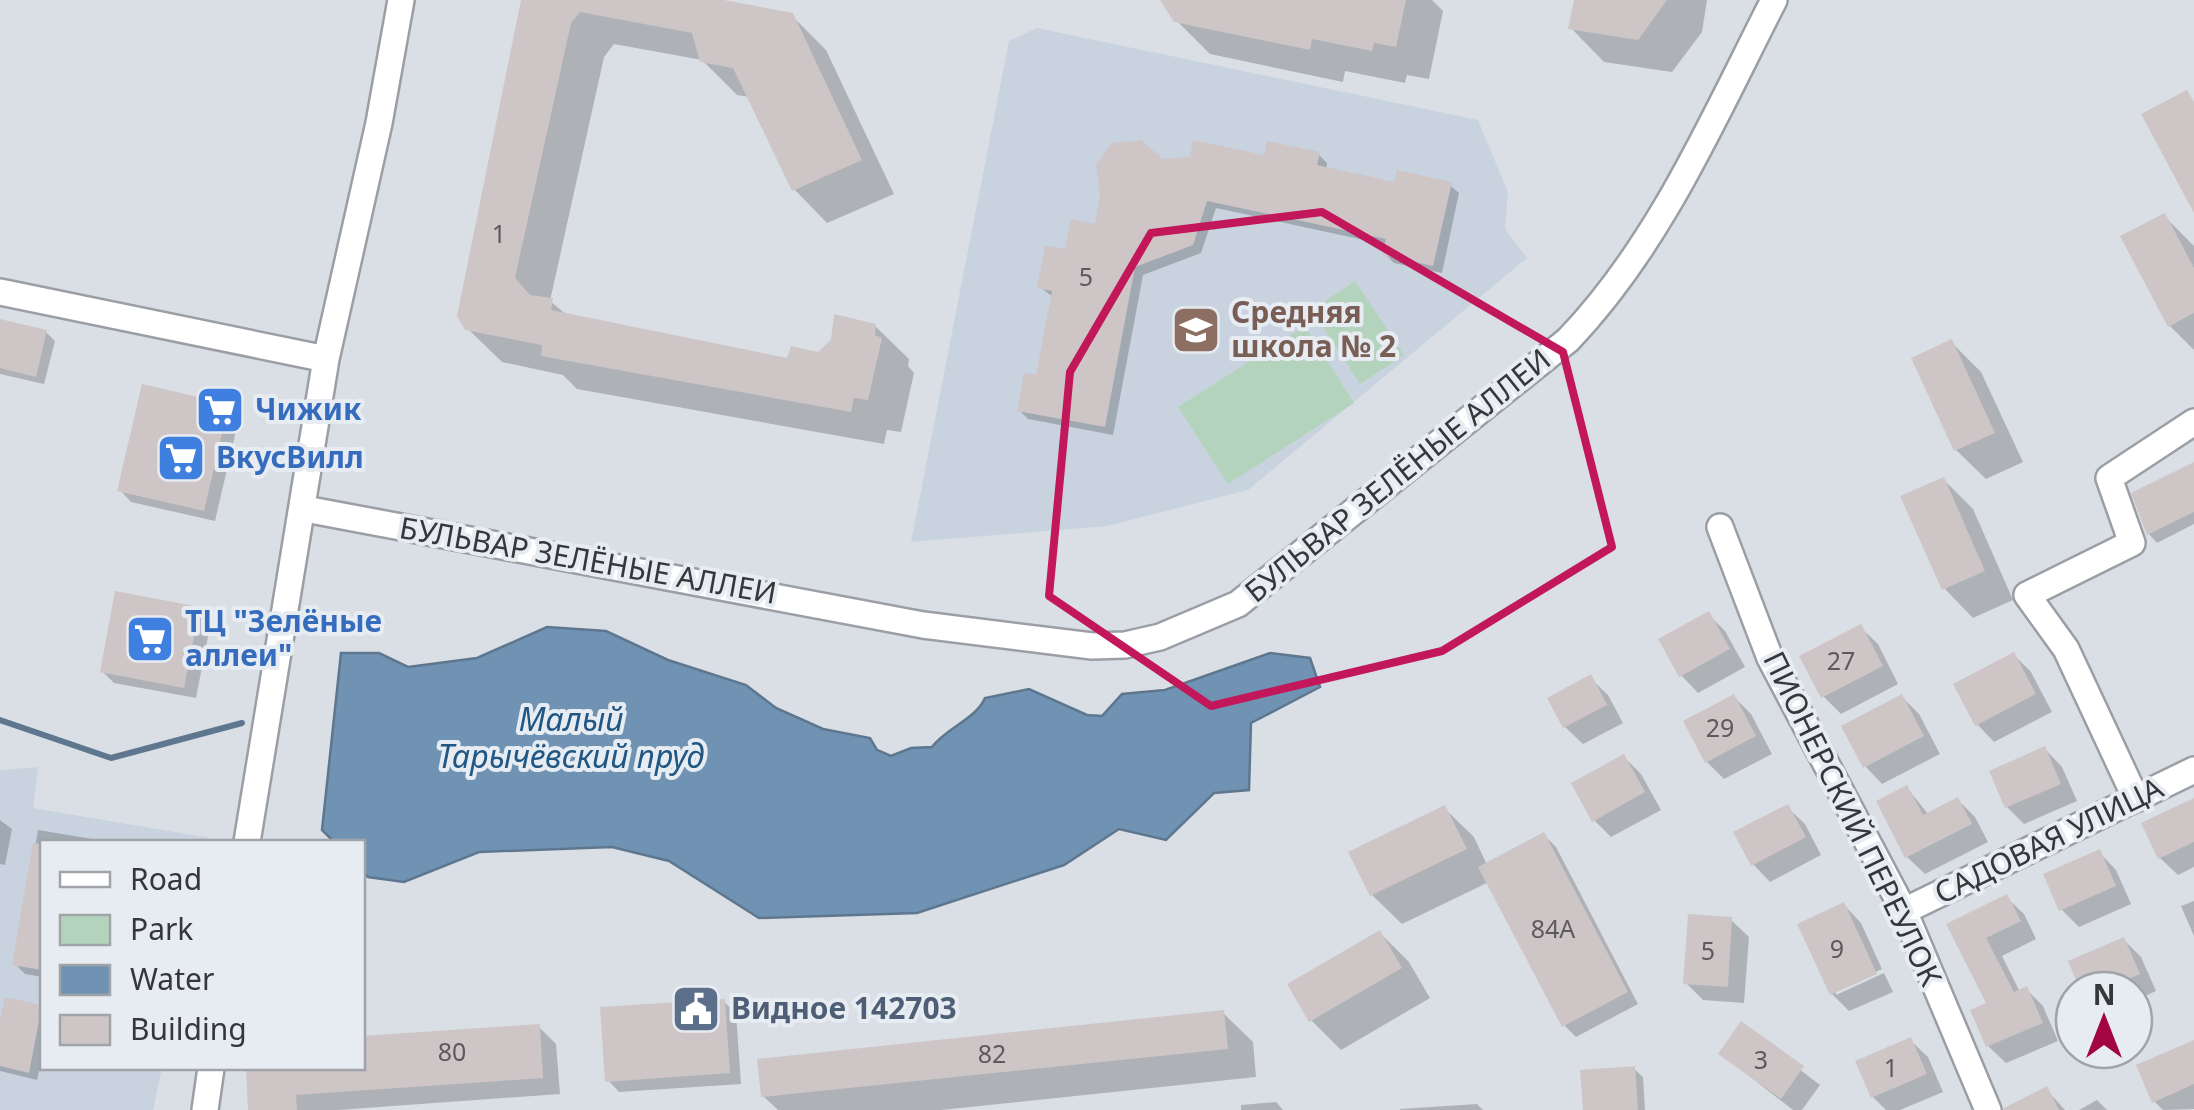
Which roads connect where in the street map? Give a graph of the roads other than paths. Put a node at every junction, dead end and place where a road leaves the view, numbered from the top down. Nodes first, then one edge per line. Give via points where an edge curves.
1 (400, 0) edge
2 (1774, 0) edge
3 (0, 292) edge
4 (326, 358) junction
5 (2194, 422) edge
6 (305, 509) junction
7 (1720, 527) dead end
8 (2194, 770) edge
9 (2136, 799) junction
10 (247, 840) edge
11 (1904, 911) junction
12 (211, 1070) edge
13 (204, 1110) edge
14 (1988, 1110) edge

1 - 4 street
2 - 6 street, БУЛЬВАР ЗЕЛЁНЫЕ АЛЛЕИ via 1668,202 1606,300 1568,340 1238,604 1160,636 1092,646 923,625
3 - 4 street
4 - 6 street
5 - 9 street via 2109,478 2132,542 2027,595 2066,649
6 - 10 street
7 - 11 street, ПИОНЕРСКИЙ ПЕРЕУЛОК via 1770,658
8 - 9 street, САДОВАЯ УЛИЦА
9 - 11 street, САДОВАЯ УЛИЦА
11 - 14 street, ПИОНЕРСКИЙ ПЕРЕУЛОК
12 - 13 street

